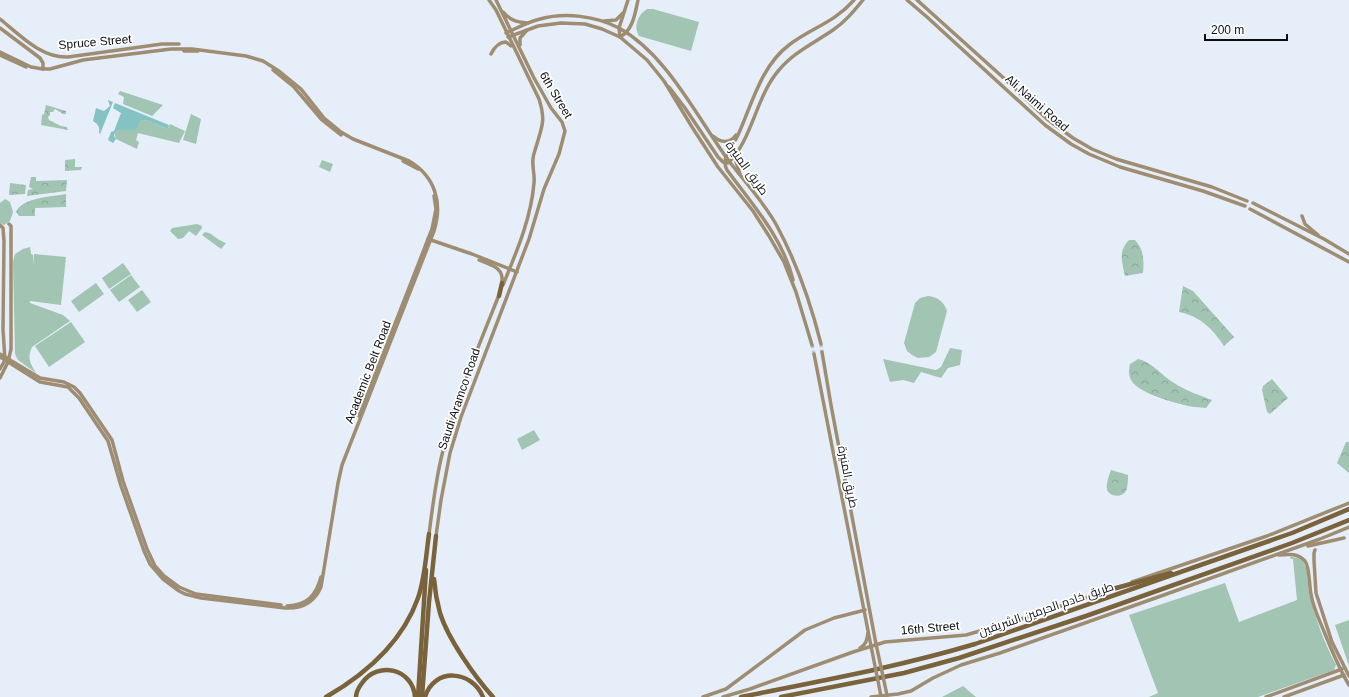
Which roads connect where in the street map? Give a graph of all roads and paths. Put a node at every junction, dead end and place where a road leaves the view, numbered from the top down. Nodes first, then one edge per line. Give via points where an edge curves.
1 (489, 0) edge
2 (496, 0) edge
3 (628, 0) edge
4 (638, 0) edge
5 (854, 0) edge
6 (863, 0) edge
7 (907, 0) edge
8 (917, 0) edge
9 (500, 8) junction
10 (624, 11) junction
11 (0, 19) edge
12 (598, 20) junction
13 (528, 23) junction
14 (0, 28) edge
15 (529, 28) junction
16 (619, 28) junction
17 (512, 33) junction
18 (626, 33) junction
19 (507, 35) junction
20 (620, 37) junction
21 (179, 44) dead end
22 (514, 49) junction
23 (0, 52) edge
24 (491, 54) dead end
25 (0, 55) edge
26 (523, 56) junction
27 (43, 69) junction
28 (664, 81) junction
29 (741, 129) junction
30 (710, 133) junction
31 (745, 137) junction
32 (726, 157) junction
33 (730, 162) junction
34 (724, 163) junction
35 (743, 180) junction
36 (1240, 198) junction
37 (1247, 201) dead end
38 (1238, 203) junction
39 (1245, 206) dead end
40 (1302, 216) dead end
41 (9, 224) dead end
42 (0, 225) edge
43 (429, 239) junction
44 (1324, 239) junction
45 (466, 253) junction
46 (1349, 254) edge
47 (1349, 262) edge
48 (509, 269) junction
49 (517, 272) junction
50 (502, 283) joint
51 (796, 292) junction
52 (499, 296) junction
53 (821, 344) tunnel mouth
54 (812, 345) tunnel mouth
55 (822, 352) tunnel mouth
56 (0, 354) edge
57 (814, 354) tunnel mouth
58 (0, 357) edge
59 (7, 359) junction
60 (0, 369) edge
61 (0, 378) edge
62 (1349, 502) edge
63 (1349, 509) edge
64 (1349, 520) edge
65 (1349, 527) edge
66 (429, 534) junction
67 (436, 536) joint
68 (1344, 538) dead end
69 (1293, 549) junction
70 (1315, 550) dead end
71 (1270, 557) junction
72 (433, 559) junction
73 (1213, 561) junction
74 (1098, 593) junction
75 (870, 609) junction
76 (864, 610) junction
77 (868, 630) junction
78 (874, 635) junction
79 (885, 642) junction
80 (876, 644) junction
81 (871, 646) junction
82 (853, 652) junction
83 (1345, 668) junction
84 (1340, 670) junction
85 (1343, 675) junction
86 (1349, 675) edge
87 (1349, 685) edge
88 (911, 691) junction
89 (887, 695) junction
90 (881, 696) edge
91 (326, 697) edge
92 (356, 697) edge
93 (415, 697) edge
94 (418, 697) edge
95 (424, 697) edge
96 (483, 697) edge
97 (493, 697) edge
98 (703, 697) edge
99 (723, 697) edge
100 (741, 697) edge
101 (781, 697) edge
102 (871, 697) edge
103 (902, 697) edge
104 (1266, 697) edge
105 (1284, 697) edge

1 - 19 main road, 6th Street
2 - 9 main road, 6th Street
3 - 10 main road
4 - 18 main road via 634,19
5 - 29 main road via 834,19 793,42 776,57 763,78
6 - 31 main road via 842,23 799,51 778,71 764,92
7 - 38 main road, Ali Naimi Road via 1045,125 1071,144 1120,167
8 - 36 main road, Ali Naimi Road via 1047,120 1073,138 1116,159
9 - 13 main road via 510,19
9 - 17 main road, 6th Street
10 - 12 main road via 616,20
10 - 16 main road
11 - 21 main road, Spruce Street via 42,51 56,56 68,57
12 - 13 main road via 557,15
12 - 16 main road, طريق المنيرة
13 - 17 main road
14 - 27 main road via 41,59
15 - 17 main road, طريق المنيرة
15 - 20 main road, طريق المنيرة via 560,23 585,24
15 - 26 main road via 519,40
16 - 18 main road, طريق المنيرة
16 - 20 main road
17 - 19 main road
17 - 26 main road, 6th Street
18 - 20 main road
18 - 30 main road, طريق المنيرة via 652,52
19 - 22 main road, 6th Street
20 - 28 main road, طريق المنيرة via 647,60
22 - 24 main road via 504,42
22 - 48 main road, 6th Street via 539,99 544,119 533,158 531,206
23 - 27 main road, Academic Belt Road via 31,67
25 - 43 main road, Academic Belt Road via 40,71 86,62 172,51 237,56 258,61 276,71 294,87 322,120 335,131 348,139 405,162 423,174 433,190 436,204
26 - 49 main road, 6th Street via 565,131
27 - 43 main road, Academic Belt Road via 83,60 171,49 230,53 263,61 301,89 320,114 334,127 353,138 409,161 425,174 432,183 438,205 436,224
28 - 34 main road
28 - 51 main road, طريق المنيرة via 718,167 769,236 784,262
29 - 30 main road via 728,141 719,141
29 - 32 main road
30 - 32 main road, طريق المنيرة
31 - 33 main road
31 - 35 main road via 736,162
32 - 33 main road, طريق المنيرة
32 - 34 main road
33 - 34 main road
33 - 35 main road, طريق المنيرة
34 - 51 main road via 778,242 792,273
35 - 53 main road, طريق المنيرة via 777,226 789,250
36 - 37 main road, Ali Naimi Road
36 - 38 main road via 1241,201
38 - 39 main road, Ali Naimi Road
40 - 44 main road via 1308,227
41 - 59 main road via 11,349
42 - 59 main road via 3,228 4,242 3,330
43 - 45 main road
43 - 59 main road, Academic Belt Road via 342,465 321,587 313,600 302,606 285,608 201,598 179,591 163,579 144,551 108,441 79,398 68,387 40,382
44 - 46 main road
44 - 47 main road via 1255,204 1253,207 1252,210
45 - 48 main road
45 - 50 main road via 499,269 503,278
48 - 49 main road
48 - 52 main road, Saudi Aramco Road
49 - 67 main road, Saudi Aramco Road via 461,417 450,453
50 - 52 highway
51 - 54 main road, طريق المنيرة
52 - 66 main road, Saudi Aramco Road via 452,417 443,449
55 - 75 main road, طريق المنيرة
56 - 59 main road, Academic Belt Road
57 - 76 main road, طريق المنيرة
58 - 59 main road, Academic Belt Road
59 - 60 main road
59 - 61 main road
62 - 74 main road, 16th Street via 1267,536
63 - 73 highway, طريق خادم الحرمين الشريفين via 1292,533
64 - 101 highway, طريق خادم الحرمين الشريفين via 1292,543 1086,616 959,658 904,673
65 - 69 main road
66 - 91 highway via 418,598 399,636 364,672
66 - 94 highway
67 - 72 highway
68 - 69 main road
69 - 71 main road
70 - 83 main road via 1316,593 1332,642
71 - 84 main road via 1287,554 1306,562 1314,609
71 - 88 main road via 961,665
72 - 95 highway
72 - 97 highway via 436,596 444,624 470,667
73 - 74 highway
73 - 100 highway, طريق خادم الحرمين الشريفين via 933,657 853,676
74 - 79 main road, 16th Street via 1031,616 966,634
75 - 76 main road
75 - 78 main road, طريق المنيرة
76 - 77 main road, طريق المنيرة
76 - 98 main road via 834,618 805,630 726,689
77 - 81 main road, طريق المنيرة
77 - 82 main road via 864,645
78 - 79 main road
78 - 80 main road, طريق المنيرة
79 - 80 main road, 16th Street
80 - 81 main road, 16th Street
80 - 89 main road, طريق المنيرة, bridge
81 - 82 main road, 16th Street
81 - 90 main road, طريق المنيرة, bridge
82 - 99 main road, 16th Street
83 - 84 main road
83 - 86 main road
84 - 85 main road
84 - 104 main road
85 - 86 main road
85 - 87 main road
85 - 105 main road
88 - 89 main road
88 - 103 main road
89 - 90 main road
90 - 102 main road
92 - 93 highway via 366,677 383,670 391,670 405,677 413,687
95 - 96 highway via 436,681 453,676 470,680

